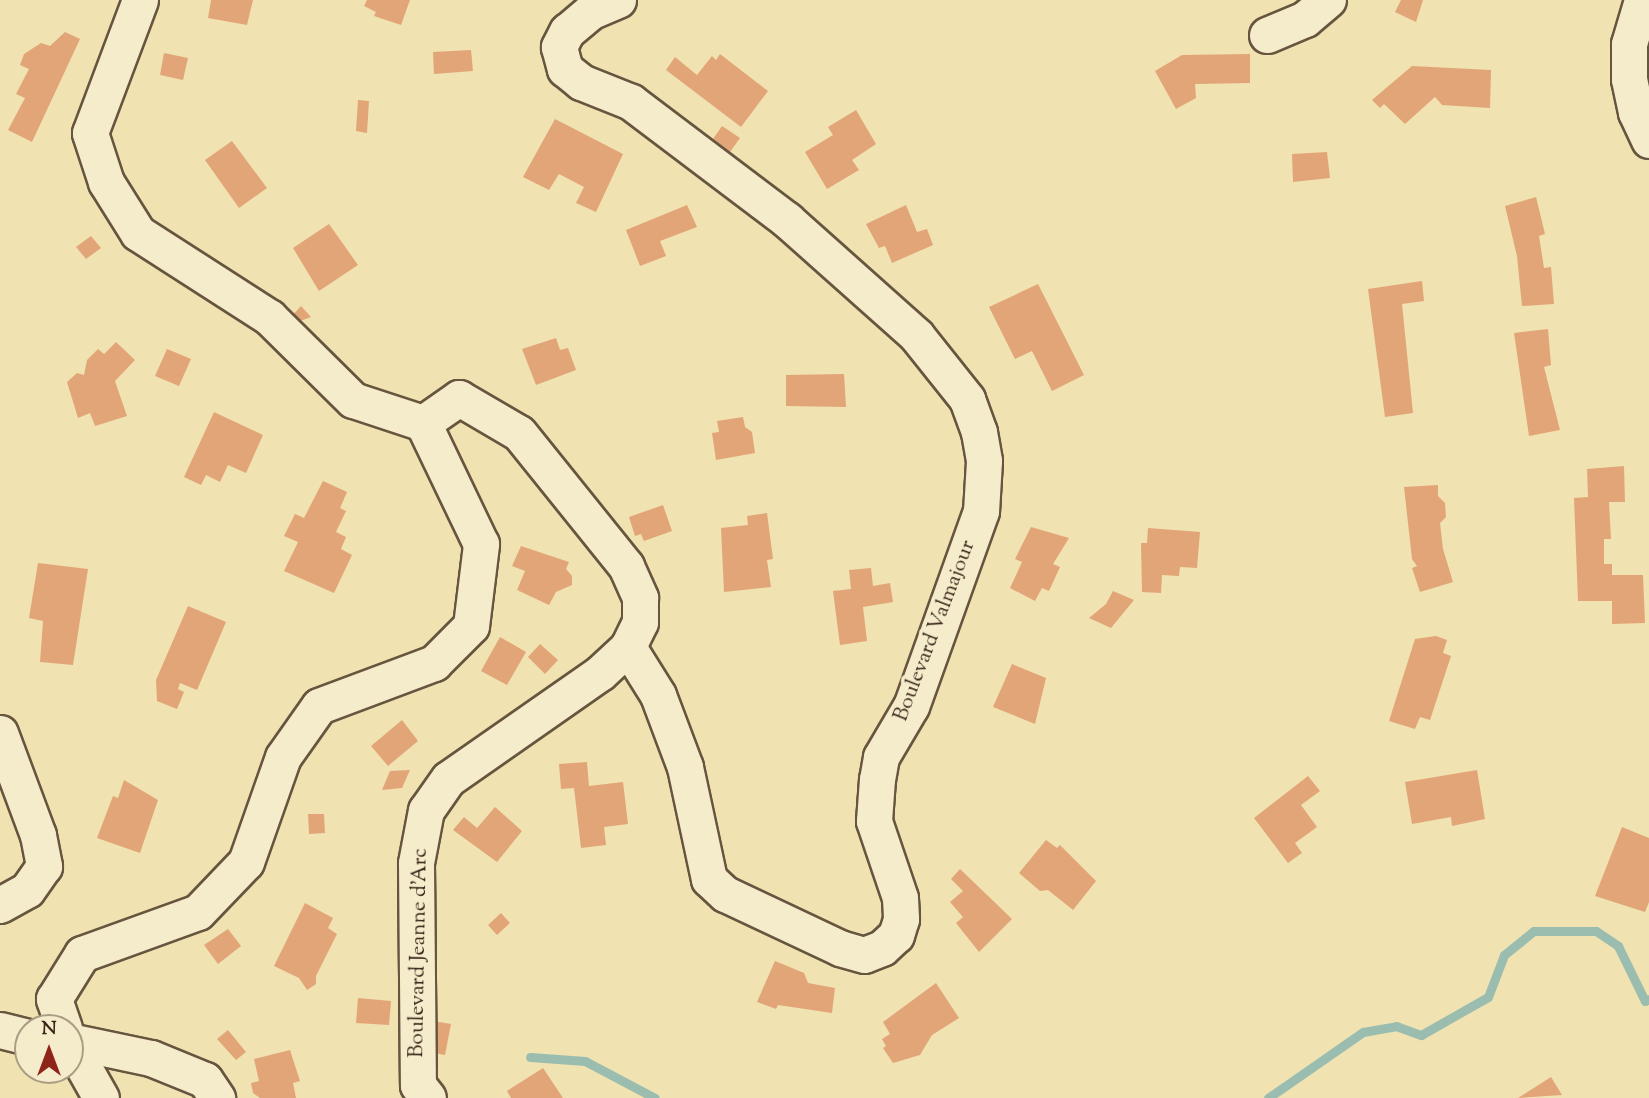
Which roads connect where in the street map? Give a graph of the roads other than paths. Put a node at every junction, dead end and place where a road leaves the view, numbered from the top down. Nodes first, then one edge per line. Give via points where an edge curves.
1 (140, 0) edge
2 (618, 0) edge
3 (1328, 0) edge
4 (1642, 0) edge
5 (1267, 35) dead end
6 (1649, 140) edge
7 (423, 423) junction
8 (628, 647) junction
9 (0, 733) edge
10 (0, 905) edge
11 (59, 1014) edge
12 (84, 1045) edge
13 (84, 1067) edge
14 (101, 1098) edge
15 (217, 1098) edge
16 (428, 1098) edge

1 - 7 street via 90,133 106,182 138,233 269,317 353,400
2 - 8 street, Boulevard Valmajour via 590,12 567,32 559,57 581,82 631,102 787,220 916,334 967,399 979,432 984,461 981,511 911,706 881,757 874,821 900,898 901,919 896,934 881,948 864,955 840,948 725,894 709,879 685,768 658,695
3 - 5 street via 1305,19
4 - 6 street via 1629,44 1629,79 1636,112
7 - 8 street, Boulevard Jeanne d'Arc via 459,398 519,433 626,566 640,598 640,622
7 - 11 street via 481,544 471,626 434,663 319,706 283,757 246,862 198,912 82,954 54,999
8 - 16 street, Boulevard Jeanne d'Arc via 600,673 448,779 426,810 416,877 418,1085
9 - 10 street via 38,835 44,866 27,890
12 - 15 street via 151,1058 205,1080
13 - 14 street

